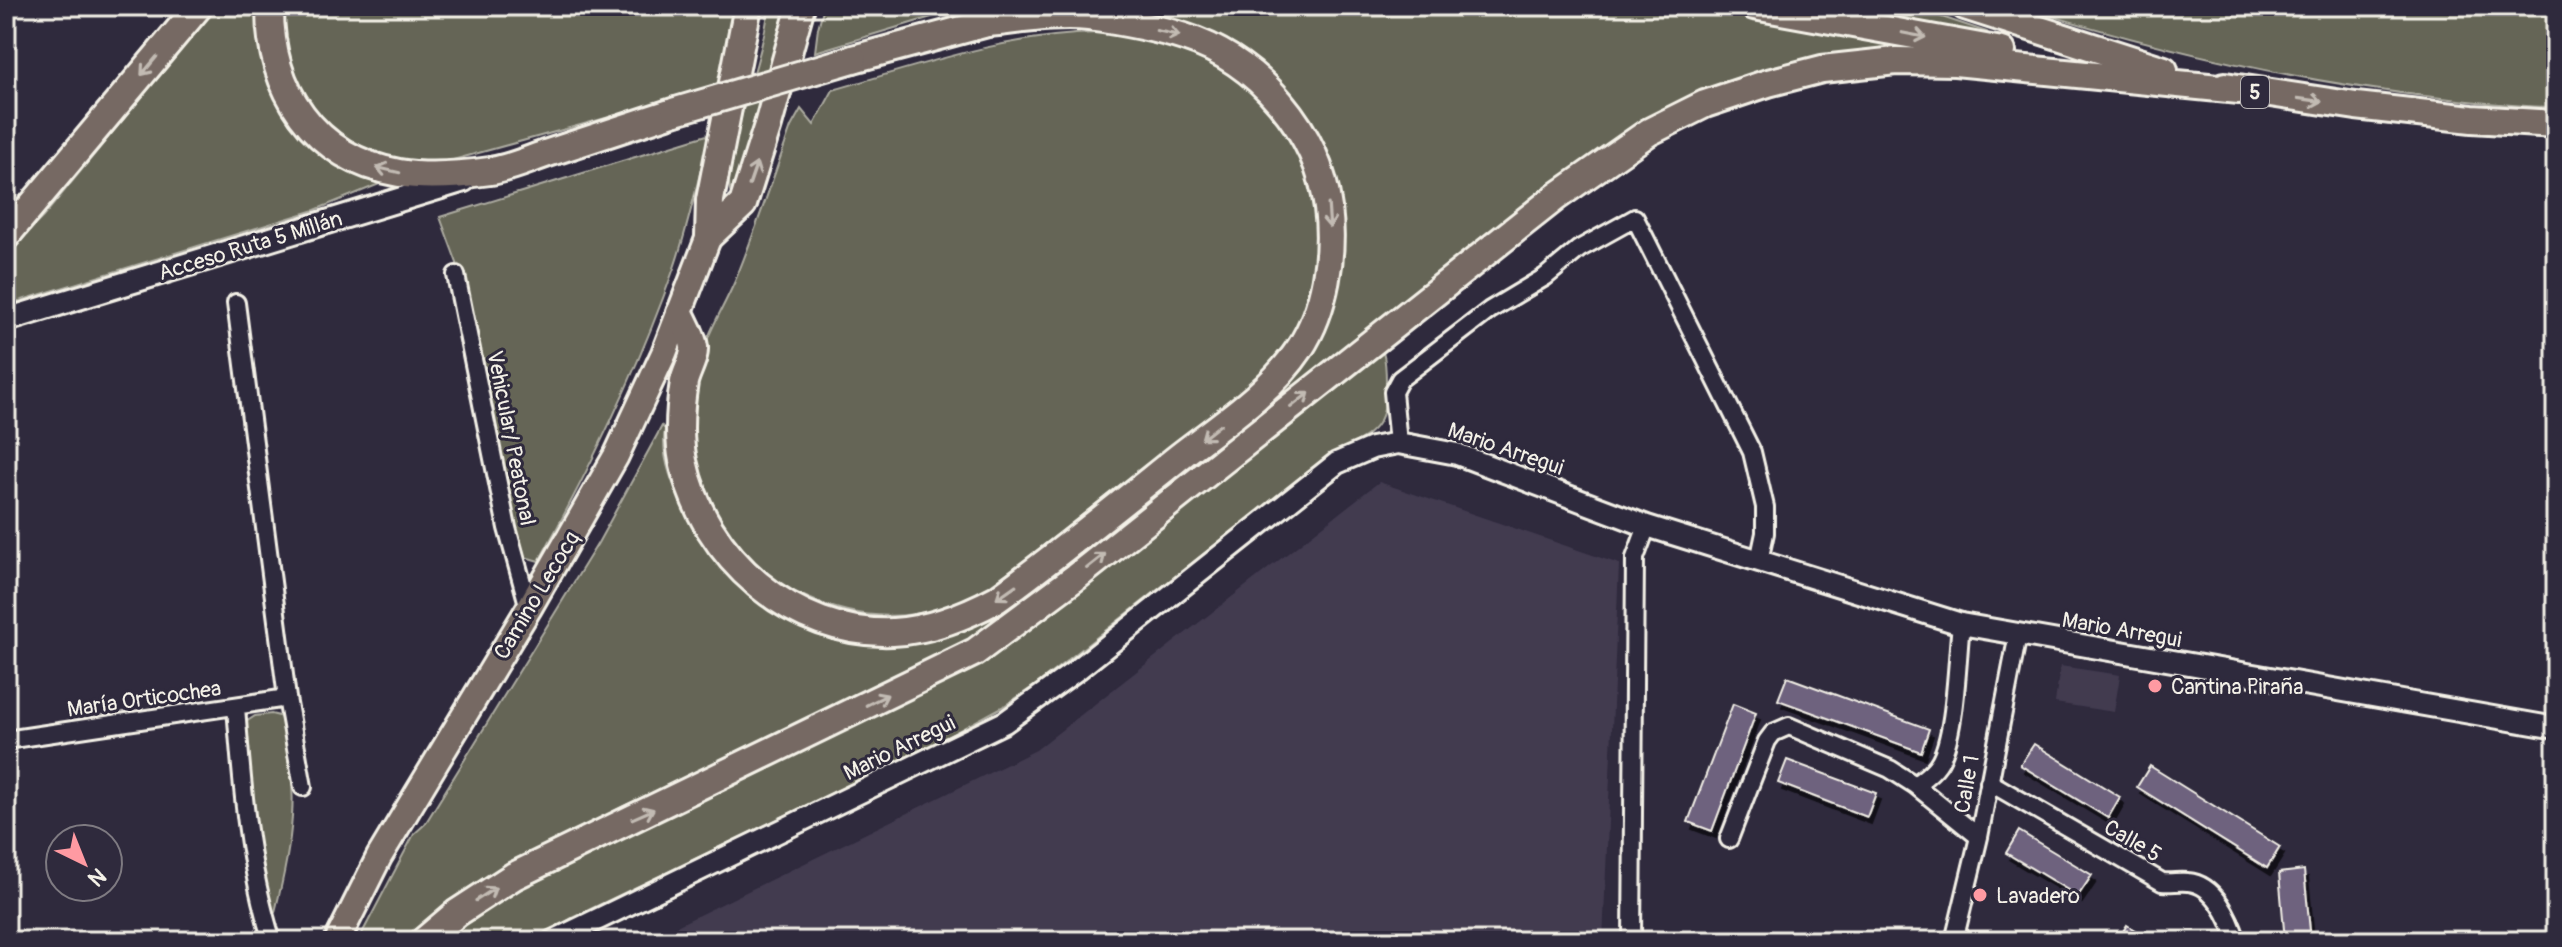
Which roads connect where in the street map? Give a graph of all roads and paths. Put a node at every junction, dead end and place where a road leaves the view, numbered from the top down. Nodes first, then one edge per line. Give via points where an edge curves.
1 (199, 6) edge
2 (270, 6) edge
3 (748, 6) edge
4 (801, 6) edge
5 (1023, 6) edge
6 (1057, 6) edge
7 (1754, 6) edge
8 (1965, 6) edge
9 (980, 24) junction
10 (2239, 90) junction
11 (2556, 124) edge
12 (493, 171) junction
13 (6, 236) edge
14 (709, 236) junction
15 (456, 275) dead end
16 (236, 303) dead end
17 (680, 313) junction
18 (6, 320) edge
19 (1398, 443) junction
20 (1647, 526) junction
21 (1759, 561) junction
22 (529, 608) junction
23 (1961, 624) junction
24 (2018, 634) junction
25 (287, 698) junction
26 (236, 707) junction
27 (2556, 728) edge
28 (6, 740) edge
29 (1989, 782) junction
30 (1915, 785) junction
31 (303, 787) dead end
32 (1979, 837) junction
33 (1729, 839) dead end
34 (272, 941) edge
35 (337, 941) edge
36 (424, 941) edge
37 (553, 941) edge
38 (1632, 941) edge
39 (1954, 941) edge
40 (2237, 941) edge

1 -> 13 highway
12 -> 2 highway via 399,173 372,166 326,141 307,124 282,82
3 - 14 highway via 710,200
14 -> 4 highway via 743,204
5 - 9 highway
6 - 9 highway
7 -> 10 highway
8 - 10 highway, 5 via 2139,64
9 - 12 highway, bridge via 676,111
9 -> 17 highway via 1087,17 1184,37 1237,63 1299,125 1326,187 1330,251 1324,287 1301,346 1260,392 997,599 931,626 893,632 850,628 813,620 754,581 703,518 683,459 681,406 694,347
10 -> 11 highway, 5 via 2443,116
36 -> 10 highway via 514,876 993,640 1556,197 1649,132 1705,104 1822,69 1896,61
12 - 18 main road, Acceso Ruta 5 Millán
14 - 17 main road, Camino Lecocq
15 - 22 street, Vehicular/ Peatonal via 507,528
16 - 25 street
17 - 22 main road, Camino Lecocq via 616,456
19 - 20 street, Mario Arregui via 1457,454
19 - 21 street via 1393,392 1400,379 1579,249 1635,218 1752,452 1765,507
19 - 37 street, Mario Arregui via 1337,463 1005,722
20 - 21 street, Mario Arregui
20 - 38 street via 1635,558
21 - 23 street, Mario Arregui
22 - 35 main road, Camino Lecocq via 407,808
23 - 24 street, Mario Arregui
23 - 30 street via 1944,750 1939,763
24 - 27 street, Mario Arregui
24 - 29 street, Calle 1
25 - 26 street, María Orticochea
25 - 31 street
26 - 28 street, María Orticochea
26 - 34 street via 243,808
29 - 32 street, Calle 1
29 - 40 street, Calle 5 via 2162,882 2200,886 2225,911
30 - 32 street
30 - 33 street via 1789,726 1780,728 1767,741
32 - 39 street, Calle 1

